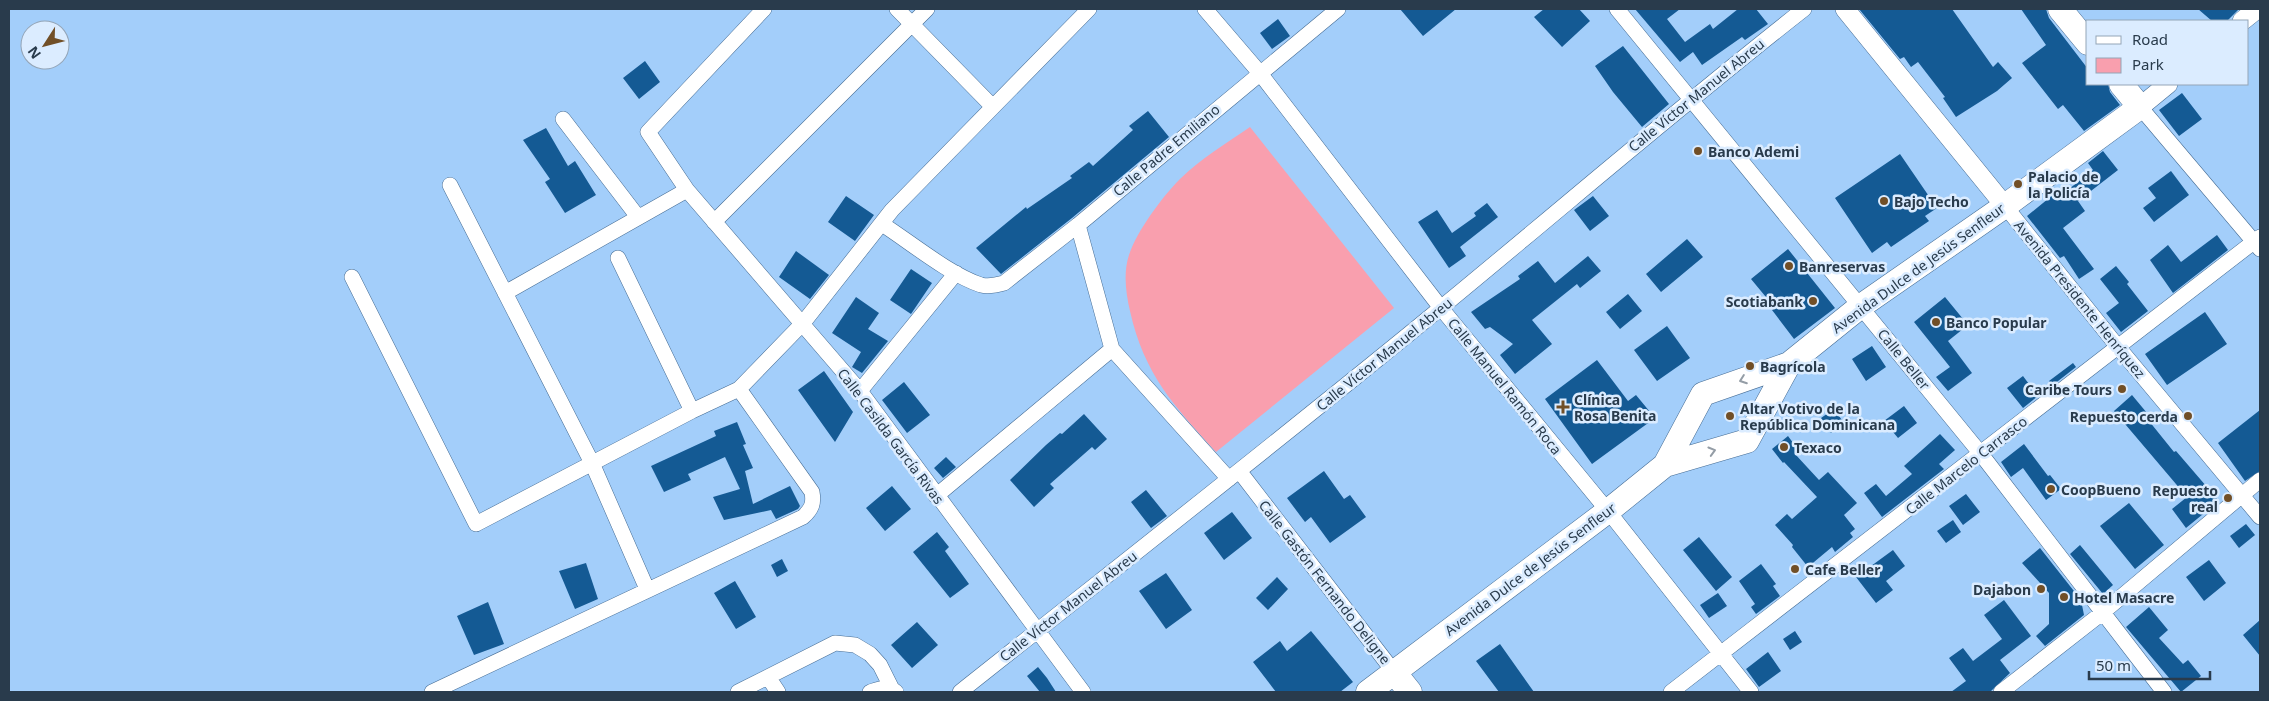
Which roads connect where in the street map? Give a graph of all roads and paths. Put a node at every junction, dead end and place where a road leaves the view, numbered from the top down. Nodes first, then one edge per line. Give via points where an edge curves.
1 (764, 9) edge
2 (897, 9) edge
3 (927, 9) edge
4 (1089, 9) edge
5 (1205, 9) edge
6 (1338, 9) edge
7 (1617, 9) edge
8 (1804, 9) edge
9 (1845, 9) edge
10 (2060, 9) edge
11 (2257, 9) edge
12 (2243, 20) edge
13 (912, 23) junction
14 (2086, 41) edge
15 (1259, 72) junction
16 (2122, 85) edge
17 (2167, 85) edge
18 (1691, 98) junction
19 (993, 107) junction
20 (2140, 107) junction
21 (563, 119) dead end
22 (450, 185) dead end
23 (687, 190) junction
24 (2005, 206) junction
25 (638, 217) junction
26 (714, 222) junction
27 (882, 224) junction
28 (1078, 225) junction
29 (2258, 243) edge
30 (618, 258) dead end
31 (956, 273) junction
32 (352, 277) dead end
33 (505, 294) junction
34 (1861, 306) junction
35 (1441, 308) junction
36 (803, 323) junction
37 (2118, 347) junction
38 (1112, 349) junction
39 (1789, 364) junction
40 (739, 389) junction
41 (860, 391) junction
42 (692, 411) junction
43 (1981, 454) junction
44 (592, 463) junction
45 (1666, 465) junction
46 (1234, 475) junction
47 (2260, 480) edge
48 (2242, 495) junction
49 (936, 496) junction
50 (1608, 512) junction
51 (2260, 517) edge
52 (647, 589) junction
53 (2102, 613) junction
54 (1038, 630) junction
55 (1720, 654) junction
56 (1394, 672) junction
57 (768, 677) junction
58 (894, 690) edge
59 (432, 692) edge
60 (738, 692) edge
61 (778, 692) edge
62 (870, 692) edge
63 (960, 692) edge
64 (1083, 692) edge
65 (1368, 692) edge
66 (1410, 692) edge
67 (1671, 692) edge
68 (1751, 692) edge
69 (2001, 692) edge
70 (2164, 692) edge

1 - 23 street, Calle Casilda García Rivas via 648,132
2 - 13 street
3 - 13 street
4 - 19 street
5 - 15 street, Calle Manuel Ramón Roca
6 - 15 street, Calle Padre Emiliano
7 - 18 street, Calle Beller
8 - 18 street, Calle Víctor Manuel Abreu
9 - 24 street, Avenida Presidente Henríquez
10 - 14 main road
11 - 12 street
13 - 19 street
13 - 26 street
15 - 28 street, Calle Padre Emiliano
15 - 35 street, Calle Manuel Ramón Roca
16 - 20 main road
17 - 20 street, Avenida Dulce de Jesús Senfleur
18 - 34 street, Calle Beller
18 - 35 street, Calle Víctor Manuel Abreu
19 - 27 street
20 - 24 main road, Avenida Dulce de Jesús Senfleur
20 - 29 street
21 - 25 street
22 - 33 street
23 - 25 street
23 - 26 street, Calle Casilda García Rivas
24 - 34 main road, Avenida Dulce de Jesús Senfleur
24 - 37 street, Avenida Presidente Henríquez
25 - 33 street
26 - 36 street, Calle Casilda García Rivas
27 - 31 street
27 - 36 street via 845,266
28 - 31 street, Calle Padre Emiliano via 1004,283 982,285
28 - 38 street
29 - 37 street, Calle Marcelo Carrasco
30 - 42 street
31 - 41 street
32 - 44 street via 476,524
33 - 44 street
34 - 39 main road, Avenida Dulce de Jesús Senfleur
34 - 43 street, Calle Beller
35 - 46 street, Calle Víctor Manuel Abreu
35 - 50 street, Calle Manuel Ramón Roca
36 - 40 street
36 - 41 street, Calle Casilda García Rivas
37 - 43 street, Calle Marcelo Carrasco
37 - 48 street, Avenida Presidente Henríquez
38 - 46 street, Calle Gastón Fernando Deligne
38 - 49 street
39 -> 45 main road, Avenida Dulce de Jesús Senfleur via 1703,394
45 -> 39 main road, Avenida Dulce de Jesús Senfleur via 1747,441
40 - 42 street
40 - 52 street via 812,492 813,505 803,517
41 - 49 street, Calle Casilda García Rivas
42 - 44 street
43 - 53 street, Calle Beller
43 - 55 street, Calle Marcelo Carrasco
44 - 52 street
45 - 50 main road, Avenida Dulce de Jesús Senfleur
46 - 54 street, Calle Víctor Manuel Abreu
46 - 56 street, Calle Gastón Fernando Deligne
47 - 48 street
48 - 51 street, Avenida Presidente Henríquez
48 - 53 street
49 - 54 street, Calle Casilda García Rivas
50 - 55 street, Calle Manuel Ramón Roca
50 - 56 main road, Avenida Dulce de Jesús Senfleur
52 - 59 street
53 - 69 street
53 - 70 street, Calle Beller
54 - 63 street, Calle Víctor Manuel Abreu
54 - 64 street, Calle Casilda García Rivas
55 - 67 street, Calle Marcelo Carrasco
55 - 68 street, Calle Manuel Ramón Roca
56 - 65 main road, Avenida Dulce de Jesús Senfleur
56 - 66 main road, Calle Gastón Fernando Deligne
57 - 58 street via 835,643 855,645 880,665
57 - 60 street
57 - 61 street
58 - 62 street via 883,688

